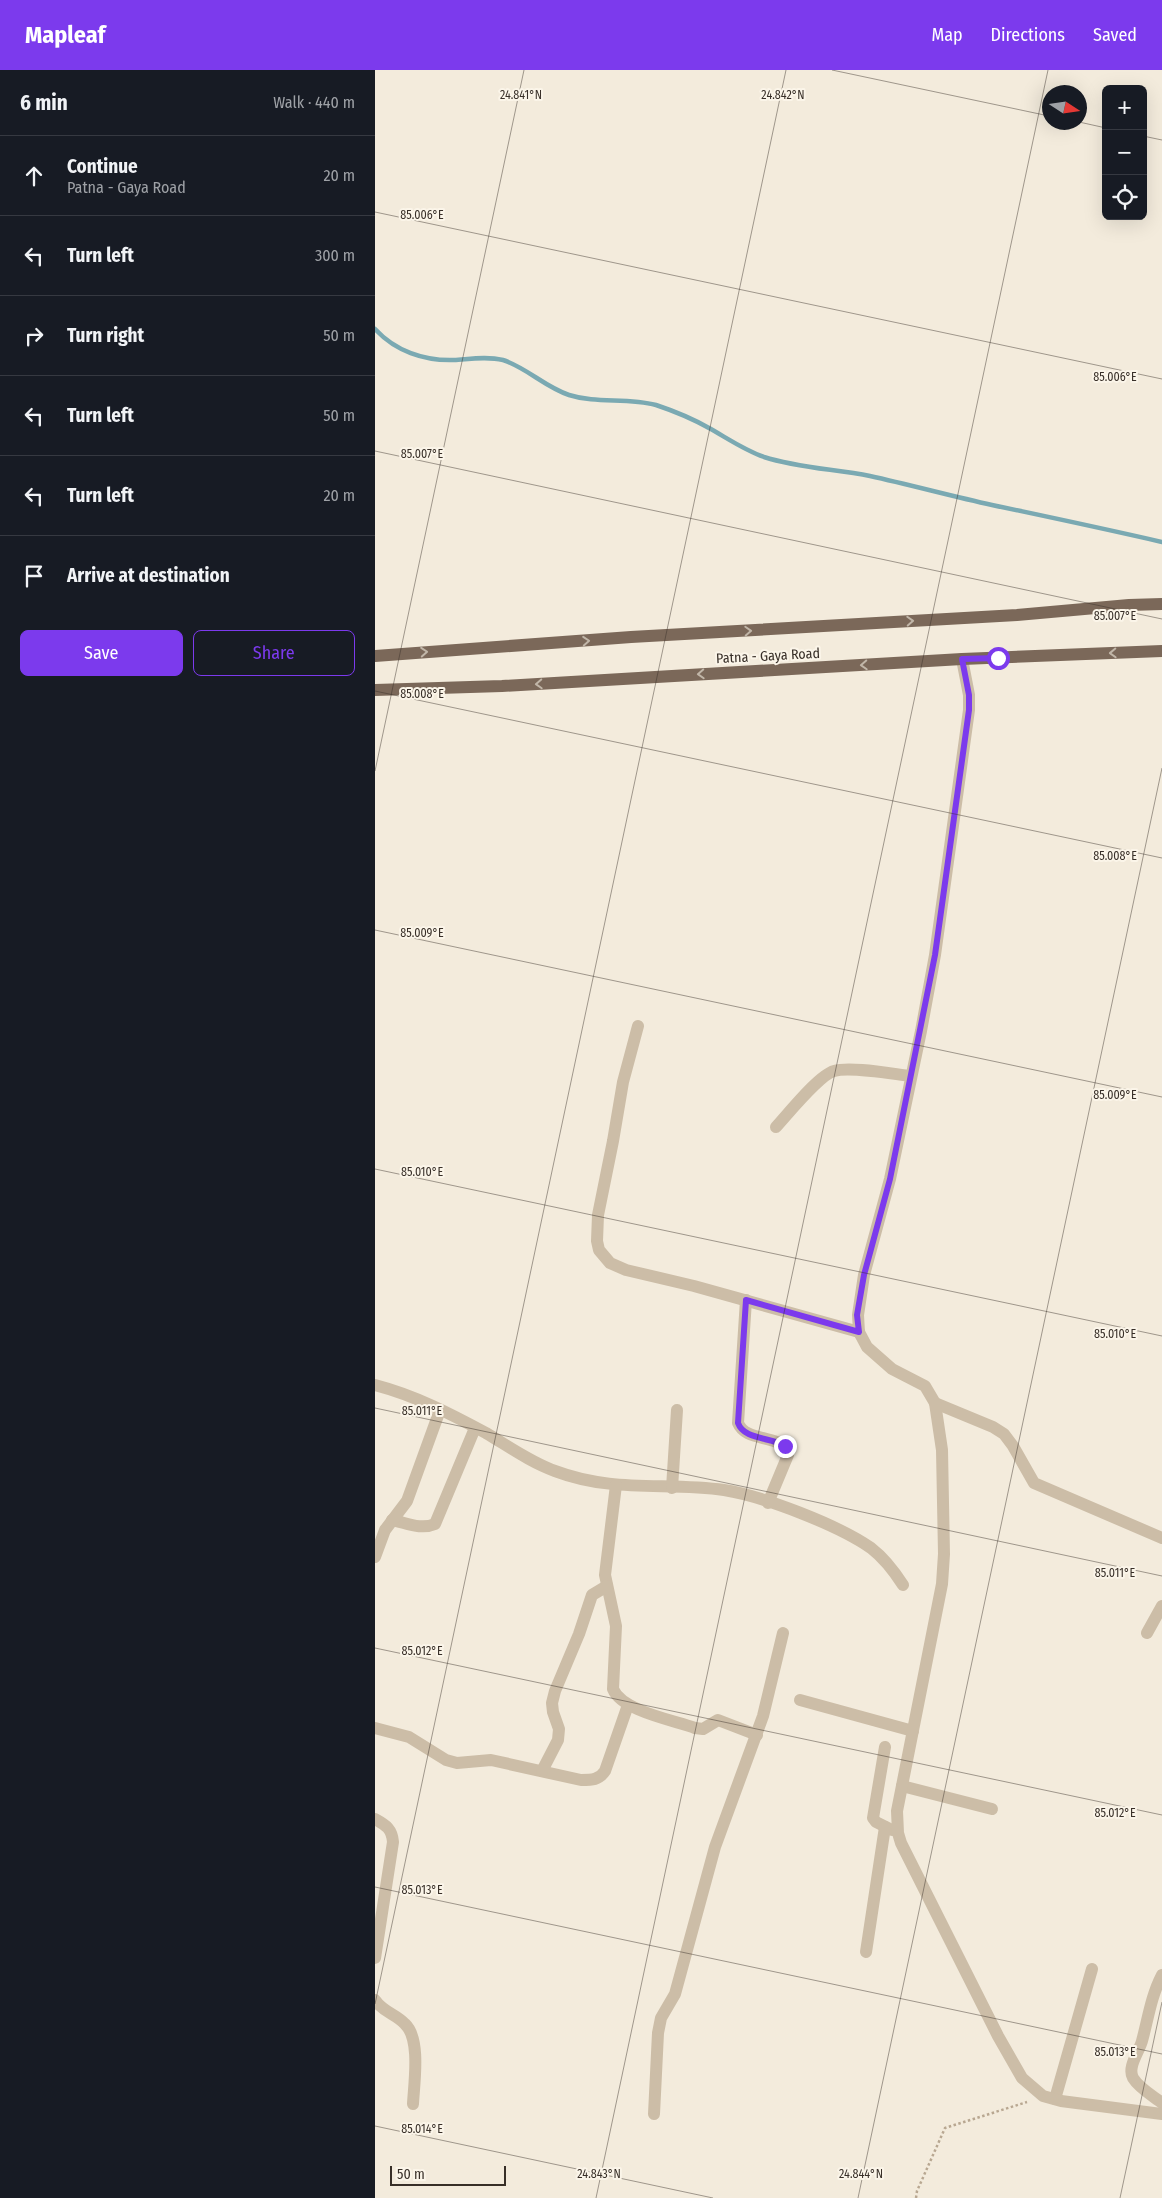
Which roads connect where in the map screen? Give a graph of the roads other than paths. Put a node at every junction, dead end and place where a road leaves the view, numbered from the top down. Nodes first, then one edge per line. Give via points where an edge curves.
1 (1162, 604) edge
2 (1162, 652) edge
3 (375, 656) edge
4 (962, 659) junction
5 (375, 690) edge
6 (638, 1026) dead end
7 (911, 1076) junction
8 (776, 1127) dead end
9 (746, 1300) junction
10 (859, 1332) junction
11 (375, 1385) edge
12 (935, 1402) junction
13 (441, 1410) junction
14 (677, 1410) dead end
15 (475, 1428) junction
16 (616, 1485) junction
17 (672, 1488) junction
18 (768, 1503) junction
19 (393, 1520) junction
20 (1162, 1538) edge
21 (375, 1557) edge
22 (903, 1585) dead end
23 (607, 1586) junction
24 (1162, 1606) edge
25 (783, 1633) dead end
26 (1147, 1633) dead end
27 (800, 1700) dead end
28 (628, 1705) junction
29 (375, 1728) edge
30 (913, 1731) junction
31 (757, 1735) junction
32 (885, 1747) dead end
33 (542, 1771) junction
34 (902, 1786) junction
35 (992, 1809) dead end
36 (375, 1820) edge
37 (885, 1827) junction
38 (898, 1833) junction
39 (379, 1912) edge
40 (866, 1952) dead end
41 (375, 1958) edge
42 (1092, 1969) dead end
43 (1162, 1975) edge
44 (375, 2000) edge
45 (1049, 2098) junction
46 (1162, 2103) edge
47 (413, 2104) dead end
48 (654, 2114) dead end
49 (1162, 2114) edge

3 -> 1 main road
2 -> 4 main road, Patna - Gaya Road
4 -> 5 main road, Patna - Gaya Road
4 - 7 street via 969,710 935,955
6 - 9 street via 623,1082 598,1215 599,1250 610,1263 626,1270
7 - 8 street via 834,1071
7 - 10 street via 890,1179 864,1275 857,1315
9 - 10 street
9 - 18 street via 739,1428 780,1443 788,1450
10 - 12 street via 872,1352 892,1369 925,1386
11 - 13 street
12 - 20 street via 1004,1434 1034,1483
12 - 30 street via 941,1450 944,1564
13 - 15 street
13 - 19 street via 407,1500
14 - 17 street
15 - 16 street via 555,1471 587,1481
15 - 19 street via 435,1524 420,1527
16 - 17 street
16 - 23 street via 605,1568
17 - 18 street via 723,1490
18 - 22 street via 859,1541 883,1559
19 - 21 street via 385,1530
23 - 28 street via 616,1626 613,1688 616,1696
23 - 33 street via 592,1595 555,1691 552,1703 559,1729 558,1740
24 - 26 street
25 - 31 street
27 - 30 street
28 - 31 street via 695,1728 703,1728 718,1720
28 - 33 street via 601,1776 581,1780
29 - 33 street via 409,1737 457,1763 491,1760
30 - 34 street
31 - 48 street via 715,1847 675,1994 661,2018
32 - 37 street via 873,1811 873,1818
34 - 35 street
34 - 38 street via 897,1811
36 - 39 street via 393,1834
37 - 38 street
37 - 40 street
38 - 45 street via 1010,2059 1022,2078
39 - 41 street
42 - 45 street
43 - 46 street via 1132,2070 1138,2083
44 - 47 street via 411,2030 415,2057
45 - 49 street

